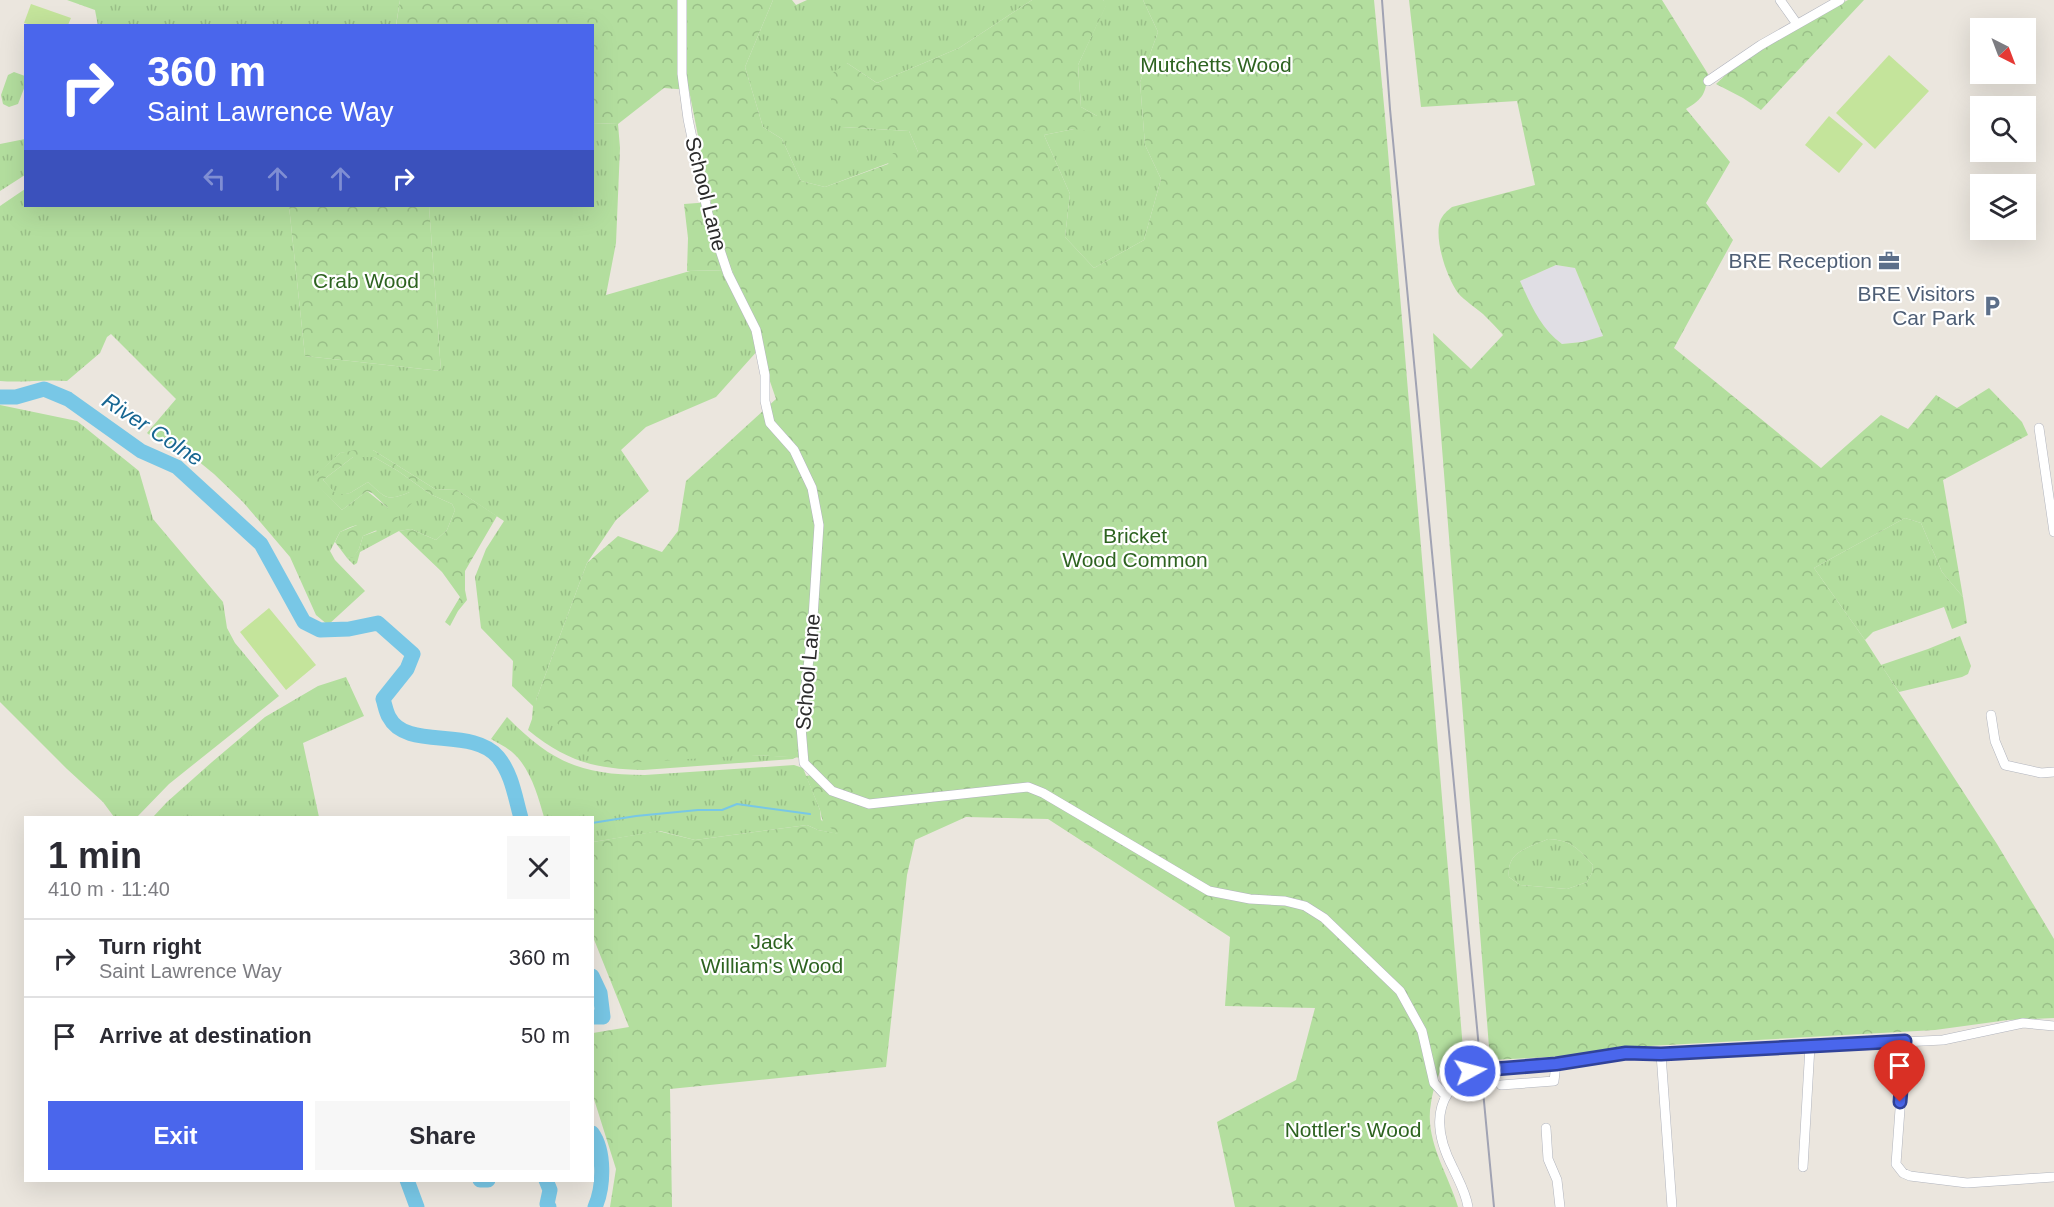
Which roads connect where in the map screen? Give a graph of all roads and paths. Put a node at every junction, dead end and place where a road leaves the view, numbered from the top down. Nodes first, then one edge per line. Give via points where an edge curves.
1 (682, 0) edge
2 (1780, 0) edge
3 (1840, 0) edge
4 (1797, 24) junction
5 (1708, 81) dead end
6 (2039, 428) dead end
7 (2054, 532) edge
8 (1991, 715) dead end
9 (2054, 772) edge
10 (2054, 1026) edge
11 (1905, 1041) junction
12 (1810, 1046) junction
13 (1661, 1054) junction
14 (1556, 1064) junction
15 (1501, 1085) dead end
16 (1446, 1096) junction
17 (1546, 1128) dead end
18 (1803, 1167) dead end
19 (2054, 1177) edge
20 (1468, 1207) edge
21 (1560, 1207) edge
22 (1672, 1207) edge

1 - 16 street, School Lane via 682,74 708,214 728,274 756,330 770,423 794,450 812,488 819,525 801,727 804,763 832,791 869,804 1028,787 1209,891 1305,906 1324,918 1400,991 1422,1031 1434,1083
2 - 4 street
3 - 4 street
4 - 5 street
6 - 7 street
8 - 9 street via 1995,741 2005,765
10 - 11 street via 2023,1023 1943,1040
11 - 12 street
11 - 19 street via 1896,1164 1900,1171 1910,1176 1967,1183
12 - 13 street
12 - 18 street
13 - 14 street via 1626,1053
13 - 22 street
14 - 15 street via 1554,1081
14 - 16 street via 1470,1071 1459,1078
16 - 20 street via 1438,1123
17 - 21 street via 1548,1159 1557,1180

